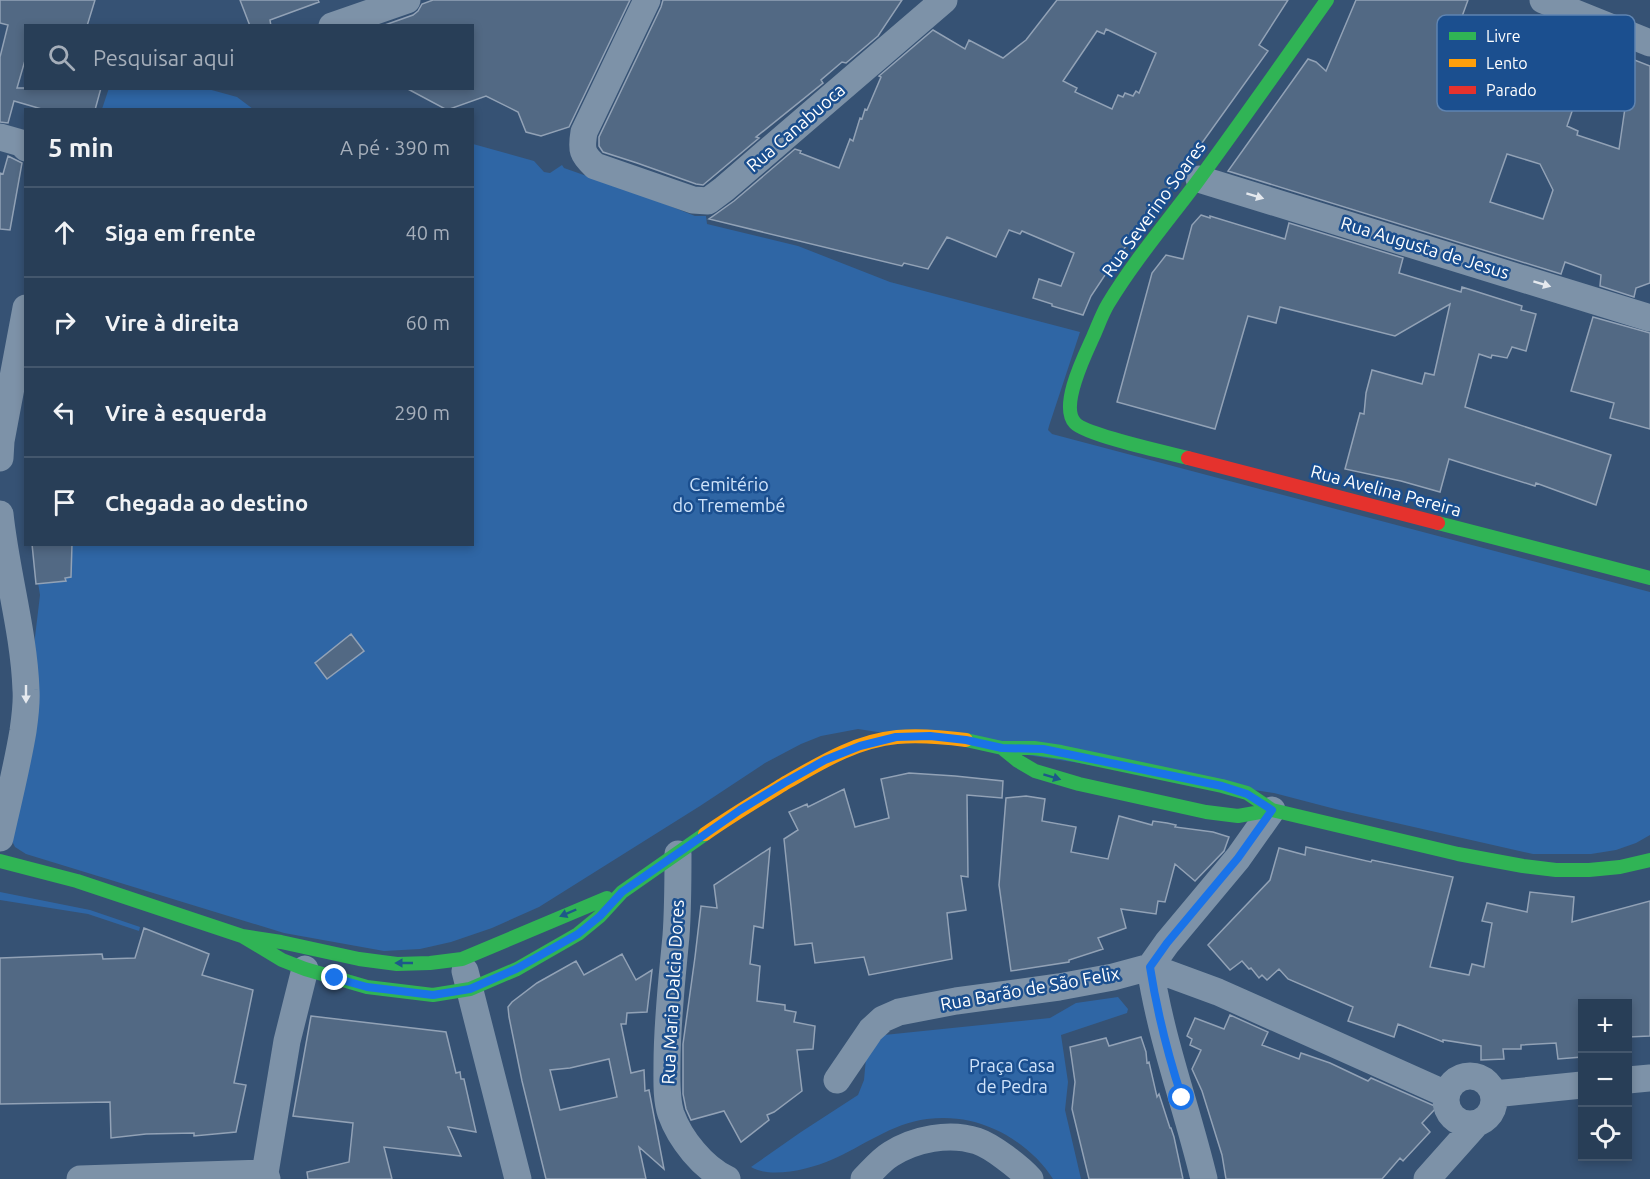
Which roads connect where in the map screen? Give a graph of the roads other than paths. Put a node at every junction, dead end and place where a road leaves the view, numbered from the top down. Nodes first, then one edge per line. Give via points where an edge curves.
1 (407, 0) edge
2 (646, 0) edge
3 (944, 0) edge
4 (1327, 0) edge
5 (1543, 0) edge
6 (1580, 15) edge
7 (338, 24) edge
8 (1635, 37) edge
9 (1650, 43) edge
10 (0, 137) edge
11 (24, 145) edge
12 (1199, 179) junction
13 (1650, 318) edge
14 (24, 319) edge
15 (1112, 438) joint
16 (0, 458) edge
17 (0, 514) edge
18 (1650, 578) edge
19 (6, 599) edge
20 (1002, 748) junction
21 (1272, 810) junction
22 (0, 838) edge
23 (678, 854) junction
24 (1650, 860) edge
25 (0, 861) edge
26 (622, 892) junction
27 (242, 936) junction
28 (462, 959) junction
29 (1150, 967) junction
30 (305, 969) junction
31 (470, 989) junction
32 (1650, 1078) edge
33 (837, 1080) dead end
34 (1632, 1080) edge
35 (1578, 1085) edge
36 (1446, 1094) junction
37 (1494, 1094) junction
38 (1476, 1124) junction
39 (266, 1176) edge
40 (80, 1179) edge
41 (518, 1179) edge
42 (727, 1179) edge
43 (864, 1179) edge
44 (1029, 1179) edge
45 (1204, 1179) edge
46 (1427, 1179) edge

1 - 7 street
2 - 3 street, Rua Canabuoca via 584,132 582,146 586,157 596,166 693,200 708,201
4 - 12 main road, Rua Severino Soares
5 - 6 street
8 - 9 street
10 - 11 street
12 -> 13 street, Rua Augusta de Jesus
12 - 15 main road, Rua Severino Soares via 1107,306 1078,372 1070,411 1076,423
14 - 16 street
15 - 18 main road, Rua Avelina Pereira
17 - 19 street
19 -> 22 street via 27,691 20,748
20 - 21 main road via 1043,749 1222,786 1247,794
20 -> 21 main road via 1035,771 1079,784 1206,812 1238,816
20 - 23 main road via 930,736 896,737 860,746 825,760 740,810
21 - 24 main road via 1472,858 1543,869 1589,870
21 - 29 street
23 - 26 main road
23 - 42 street, Rua Maria Dalcia Dores via 667,1035 671,1114 699,1159
25 - 27 main road via 77,881
26 -> 28 main road
26 - 31 main road via 578,934 516,969
28 -> 27 main road via 397,964
27 - 30 main road
28 - 31 street
29 - 33 street, Rua Barão de São Felix via 1059,987 899,1012 871,1030
29 - 36 street via 1218,992
29 - 45 street via 1167,1051
30 - 31 main road via 367,987 406,993 433,995
30 - 39 street via 287,1041
31 - 41 street
32 - 34 street
35 - 37 street
36 - 37 street via 1456,1080 1471,1076 1485,1081
36 - 38 street via 1453,1117 1459,1122
37 - 38 street via 1489,1116
38 - 46 street
39 - 40 street
43 - 44 street via 890,1154 918,1141 947,1137 977,1141 1007,1158

